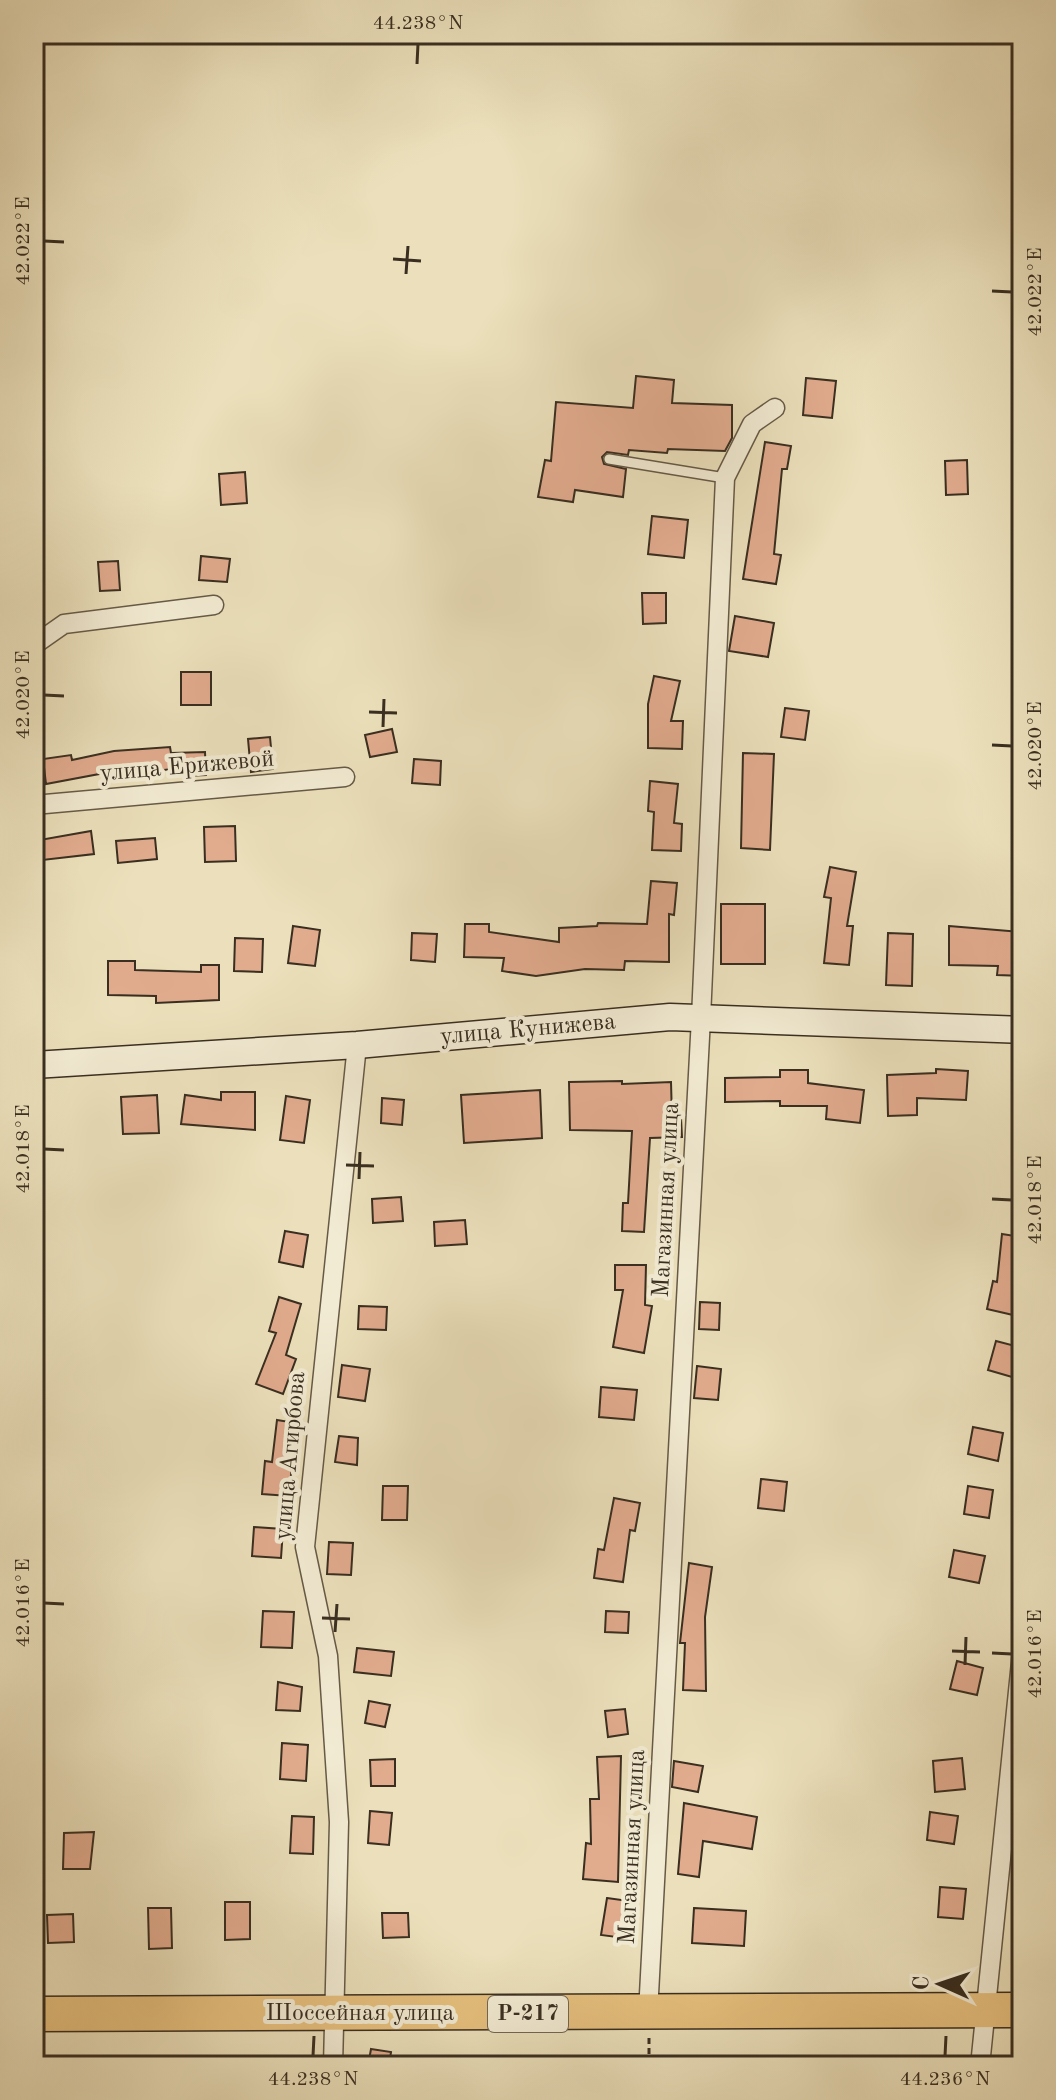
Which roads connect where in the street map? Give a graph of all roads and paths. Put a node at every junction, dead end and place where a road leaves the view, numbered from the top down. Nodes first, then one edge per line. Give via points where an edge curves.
1 (775, 408) dead end
2 (609, 459) dead end
3 (725, 478) junction
4 (214, 605) dead end
5 (34, 645) edge
6 (345, 777) dead end
7 (34, 805) edge
8 (701, 1018) junction
9 (1022, 1030) edge
10 (357, 1045) junction
11 (34, 1065) edge
12 (1022, 1652) edge
13 (1022, 2010) edge
14 (983, 2011) junction
15 (648, 2013) junction
16 (34, 2014) edge
17 (334, 2014) junction
18 (333, 2066) edge
19 (980, 2066) edge

1 - 3 street, Магазинная улица via 752,424
2 - 3 lane
3 - 8 street, Магазинная улица
4 - 5 street via 64,624
6 - 7 street, улица Ерижевой
8 - 9 street, улица Кунижева
8 - 10 street, улица Кунижева
8 - 15 street, Магазинная улица
10 - 11 street, улица Кунижева
10 - 17 street, улица Агирбова via 305,1547 328,1656 339,1822
12 - 14 street
13 - 14 highway, Шоссейная улица / Р-217
14 - 15 highway, Шоссейная улица / Р-217
14 - 19 street
15 - 17 highway, Шоссейная улица / Р-217
16 - 17 highway, Шоссейная улица / Р-217
17 - 18 street, улица Агирбова

